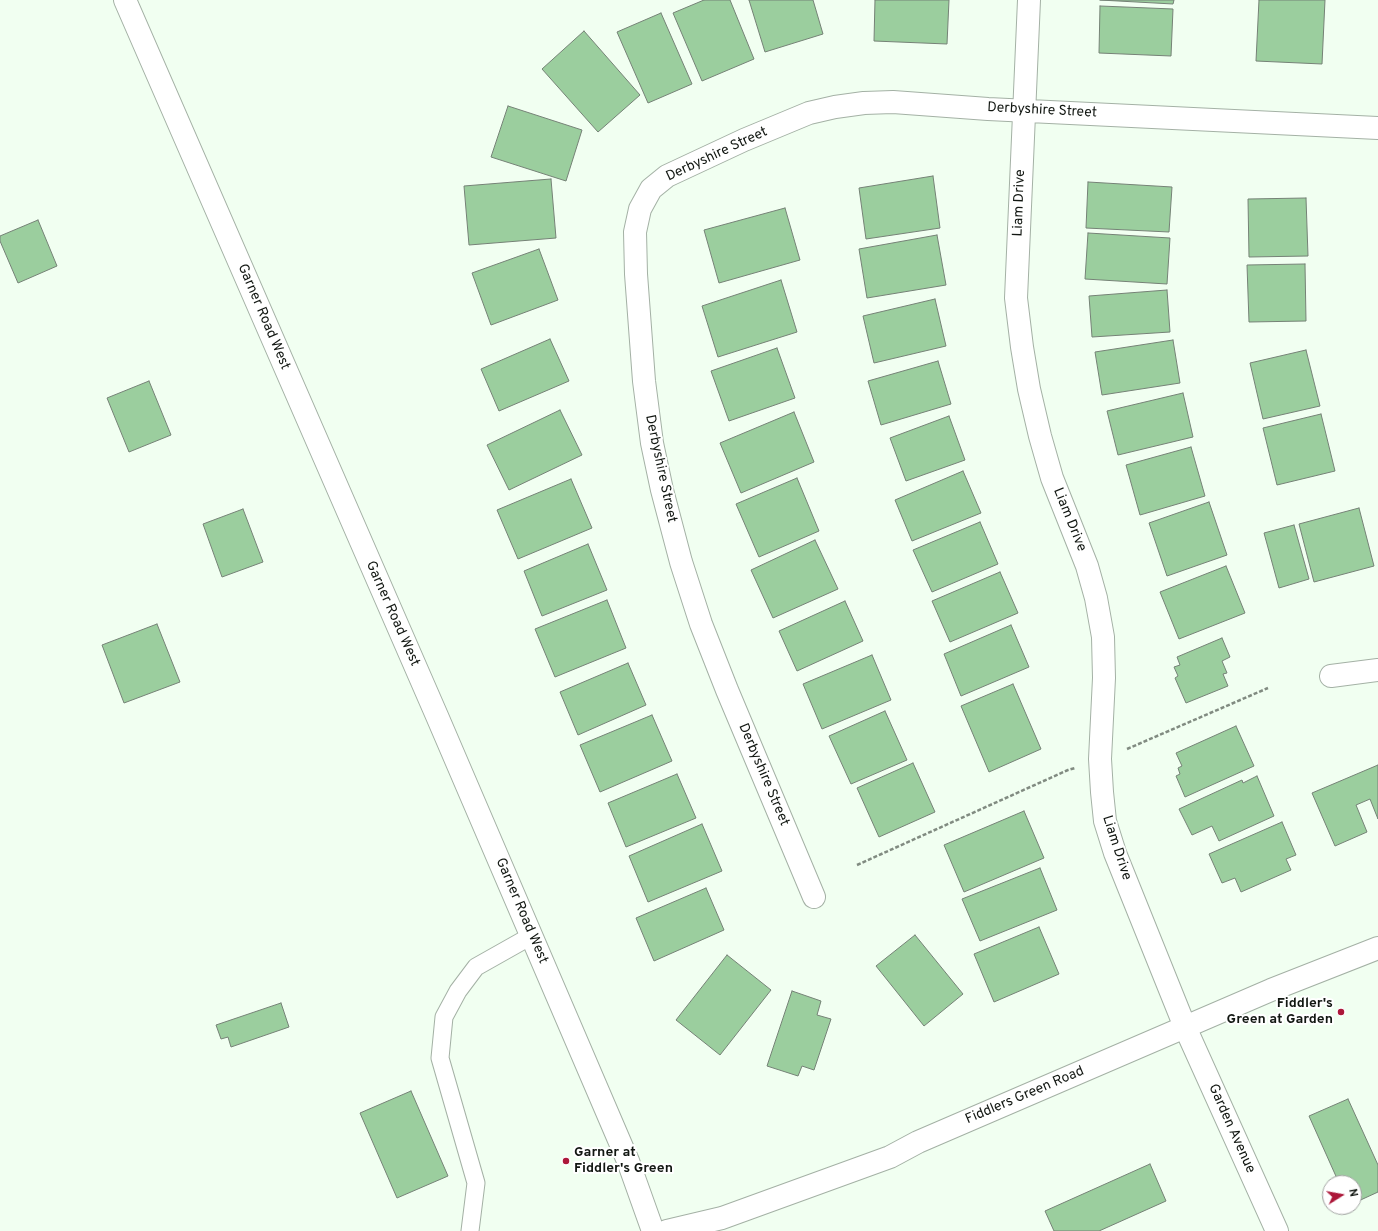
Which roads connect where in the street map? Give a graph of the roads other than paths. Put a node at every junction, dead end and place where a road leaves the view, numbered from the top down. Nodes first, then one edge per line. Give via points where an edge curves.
1 (125, 0) edge
2 (1029, 0) edge
3 (1023, 110) junction
4 (1378, 128) edge
5 (1378, 670) edge
6 (1331, 676) dead end
7 (814, 897) dead end
8 (532, 936) junction
9 (1378, 948) edge
10 (1185, 1027) junction
11 (470, 1231) edge
12 (653, 1231) edge
13 (667, 1231) edge
14 (1277, 1231) edge

1 - 8 street, Garner Road West
2 - 3 street, Liam Drive
3 - 4 street, Derbyshire Street
3 - 7 street, Derbyshire Street via 893,102 864,103 809,113 667,176 651,189 640,209 635,232 644,381 652,443 662,490 701,624
3 - 10 street, Liam Drive via 1016,298 1029,389 1040,436 1052,478 1087,566 1096,598 1102,637 1104,678 1100,759 1105,821 1115,853
5 - 6 street
8 - 11 lane via 476,967 458,991 444,1017 440,1058 476,1183
8 - 12 street, Garner Road West via 628,1161
9 - 10 street, Fiddlers Green Road
10 - 13 street, Fiddlers Green Road via 918,1142 890,1157 722,1218
10 - 14 street, Garden Avenue

